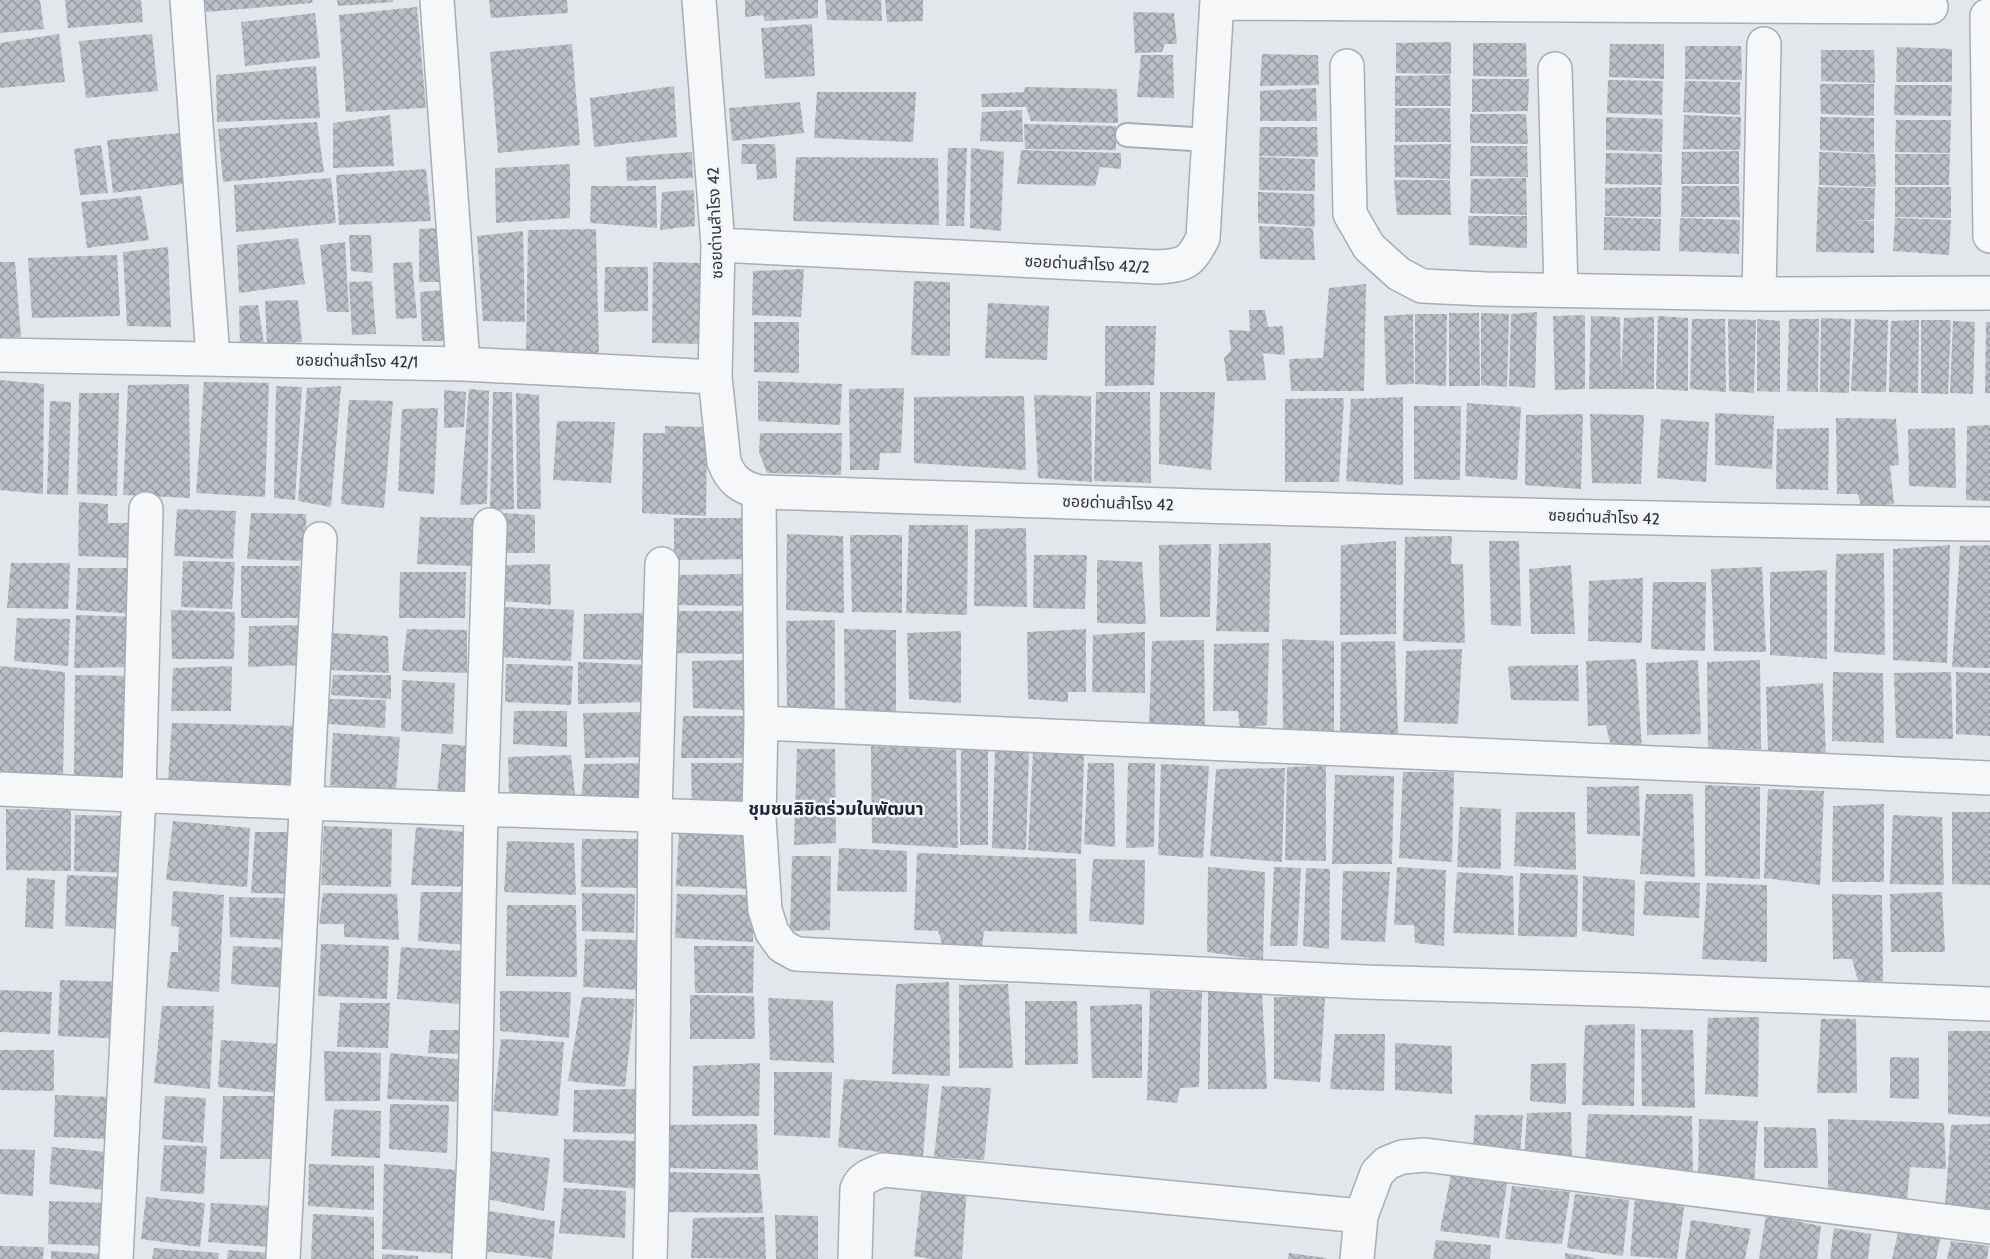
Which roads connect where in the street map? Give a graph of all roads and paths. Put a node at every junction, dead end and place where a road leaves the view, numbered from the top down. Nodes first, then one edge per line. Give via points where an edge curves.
1 (187, 0) edge
2 (437, 0) edge
3 (699, 0) edge
4 (1217, 2) edge
5 (1479, 2) edge
6 (1931, 7) dead end
7 (1987, 16) dead end
8 (1764, 44) dead end
9 (1347, 66) dead end
10 (1555, 69) dead end
11 (1127, 135) dead end
12 (1209, 140) junction
13 (1990, 236) edge
14 (718, 245) junction
15 (1561, 291) junction
16 (1990, 293) edge
17 (1759, 294) junction
18 (0, 355) edge
19 (213, 358) junction
20 (463, 364) junction
21 (714, 377) junction
22 (759, 492) junction
23 (146, 509) dead end
24 (1990, 524) edge
25 (490, 525) dead end
26 (320, 539) dead end
27 (662, 564) dead end
28 (762, 723) junction
29 (1990, 778) edge
30 (0, 789) edge
31 (139, 795) junction
32 (308, 803) junction
33 (481, 809) junction
34 (655, 815) junction
35 (759, 819) junction
36 (1990, 1004) edge
37 (1361, 1216) junction
38 (1990, 1227) edge
39 (116, 1259) edge
40 (284, 1259) edge
41 (469, 1259) edge
42 (650, 1259) edge
43 (855, 1259) edge
44 (1358, 1259) edge

1 - 19 street
2 - 20 street
3 - 14 street, ซอยด่านสำโรง 42
4 - 5 street
4 - 12 street, ซอยด่านสำโรง 42/2
5 - 6 street
7 - 13 street
8 - 17 street
9 - 15 street via 1350,214 1369,247 1399,273 1422,286
10 - 15 street
11 - 12 lane
12 - 14 street, ซอยด่านสำโรง 42/2 via 1203,238 1194,256 1180,266
14 - 21 street, ซอยด่านสำโรง 42
15 - 17 street
16 - 17 street
18 - 19 street, ซอยด่านสำโรง 42/1
19 - 20 street, ซอยด่านสำโรง 42/1
20 - 21 street, ซอยด่านสำโรง 42/1
21 - 22 street, ซอยด่านสำโรง 42 via 724,462 735,482
22 - 24 street, ซอยด่านสำโรง 42
22 - 28 street
23 - 31 street
25 - 33 street
26 - 32 street
27 - 34 street
28 - 29 street
28 - 35 street
30 - 31 street
31 - 32 street
31 - 39 street
32 - 33 street
32 - 40 street
33 - 34 street
33 - 41 street
34 - 35 street
34 - 42 street
35 - 36 street via 765,910 772,932 782,946 796,954 1352,981
37 - 38 street via 1377,1173 1387,1163 1425,1155
37 - 43 street via 883,1170 859,1182
37 - 44 street

